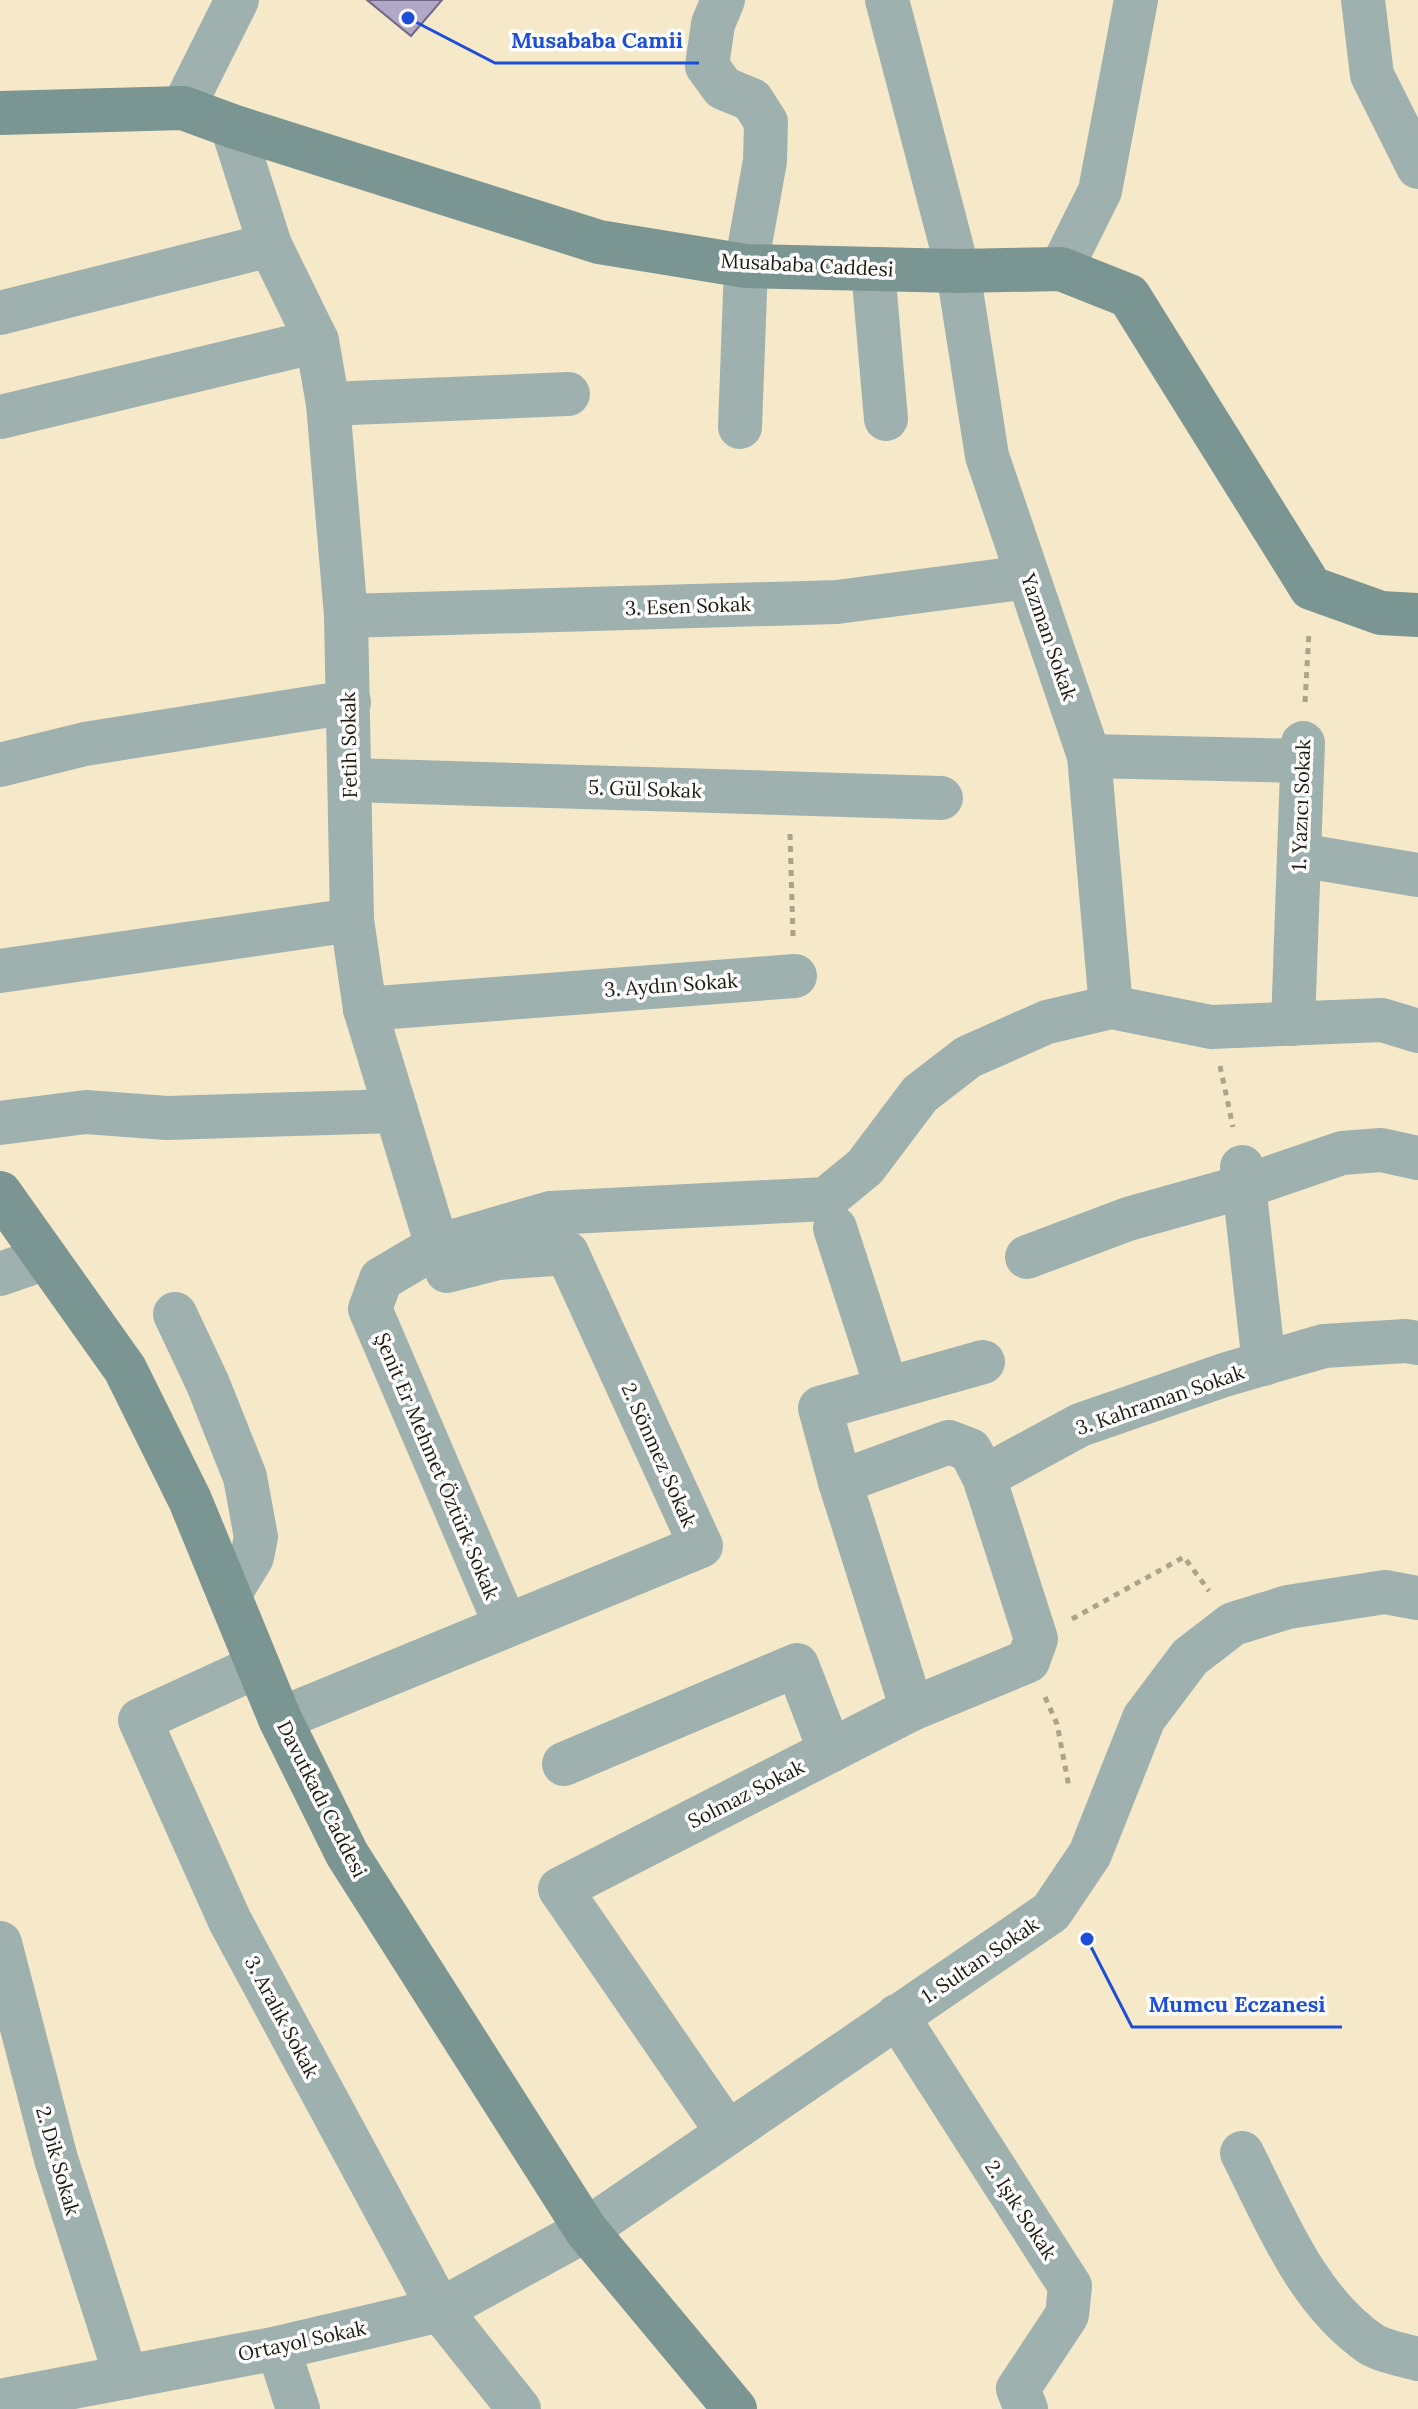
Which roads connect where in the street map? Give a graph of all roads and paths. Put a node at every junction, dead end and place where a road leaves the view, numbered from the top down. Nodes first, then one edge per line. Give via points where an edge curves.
1 (237, 0) edge
2 (723, 0) edge
3 (887, 0) edge
4 (1136, 0) edge
5 (1363, 0) edge
6 (183, 108) junction
7 (0, 113) edge
8 (232, 126) junction
9 (1418, 167) edge
10 (270, 245) junction
11 (746, 266) junction
12 (1061, 269) junction
13 (873, 270) junction
14 (958, 271) junction
15 (0, 313) edge
16 (317, 341) junction
17 (568, 394) dead end
18 (328, 404) junction
19 (0, 417) edge
20 (886, 419) dead end
21 (740, 427) dead end
22 (1028, 577) junction
23 (1311, 588) junction
24 (1418, 615) edge
25 (346, 616) junction
26 (349, 702) junction
27 (1302, 752) junction
28 (1089, 756) junction
29 (0, 765) edge
30 (350, 780) junction
31 (789, 793) junction
32 (941, 798) dead end
33 (1299, 855) junction
34 (1418, 875) edge
35 (352, 920) junction
36 (0, 971) edge
37 (795, 976) joint
38 (1111, 1007) junction
39 (365, 1009) junction
40 (1293, 1024) junction
41 (1211, 1027) junction
42 (1418, 1031) edge
43 (396, 1111) junction
44 (0, 1123) edge
45 (1418, 1158) edge
46 (1244, 1176) junction
47 (0, 1193) edge
48 (835, 1228) dead end
49 (437, 1246) junction
50 (1027, 1257) dead end
51 (46, 1258) junction
52 (0, 1274) edge
53 (381, 1279) junction
54 (175, 1314) dead end
55 (1418, 1343) edge
56 (983, 1362) dead end
57 (1264, 1364) junction
58 (887, 1389) junction
59 (984, 1477) junction
60 (840, 1482) junction
61 (229, 1595) junction
62 (1418, 1598) edge
63 (1233, 1624) junction
64 (506, 1626) junction
65 (1032, 1650) junction
66 (258, 1666) junction
67 (912, 1709) junction
68 (280, 1719) junction
69 (830, 1751) junction
70 (564, 1764) dead end
71 (1069, 1799) dead end
72 (0, 1943) edge
73 (897, 2016) junction
74 (728, 2133) junction
75 (1242, 2153) dead end
76 (586, 2230) junction
77 (440, 2310) junction
78 (278, 2348) junction
79 (1418, 2359) edge
80 (110, 2389) edge
81 (0, 2401) edge
82 (298, 2409) edge
83 (519, 2409) edge
84 (735, 2409) edge
85 (1026, 2409) edge

1 - 6 street
2 - 11 street via 713,24 707,66 723,88 752,100 766,122 765,161
3 - 14 street, Yazman Sokak
4 - 12 street via 1100,191
5 - 9 street via 1372,75
6 - 7 main road, Musababa Caddesi
6 - 8 main road, Musababa Caddesi
8 - 10 street, Fetih Sokak
8 - 11 main road, Musababa Caddesi via 599,242
10 - 15 street
10 - 16 street, Fetih Sokak
11 - 13 main road, Musababa Caddesi
11 - 21 street
12 - 14 main road, Musababa Caddesi
12 - 23 main road, Musababa Caddesi via 1129,296
13 - 14 main road, Musababa Caddesi
13 - 20 street
14 - 22 street, Yazman Sokak via 987,456
16 - 18 street, Fetih Sokak
16 - 19 street
17 - 18 street
18 - 25 street, Fetih Sokak
22 - 25 street, 3. Esen Sokak via 837,602
22 - 28 street, Yazman Sokak
23 - 24 main road via 1381,613
23 - 27 path, 1. Yazıcı Sokak
25 - 26 street, Fetih Sokak
26 - 29 street via 85,744
26 - 30 street, Fetih Sokak
27 - 28 street
27 - 33 street, 1. Yazıcı Sokak
28 - 38 street, Yazman Sokak
30 - 31 street, 5. Gül Sokak
30 - 35 street, Fetih Sokak
31 - 32 street, 5. Gül Sokak
31 - 37 path
33 - 34 street
33 - 40 street, 1. Yazıcı Sokak
35 - 36 street
35 - 39 street, Fetih Sokak
37 - 39 street, 3. Aydın Sokak
38 - 41 street
38 - 49 street via 1047,1022 968,1057 920,1094 865,1167 826,1199 550,1213
39 - 43 street, Fetih Sokak
40 - 41 street
40 - 42 street via 1382,1020
41 - 46 path
43 - 44 street via 167,1118 86,1112
43 - 49 street, Fetih Sokak
45 - 46 street via 1381,1150 1342,1153
46 - 50 street
46 - 57 street
47 - 51 main road, Davutkadı Caddesi
48 - 58 street
49 - 53 street
51 - 52 street
51 - 61 main road, Davutkadı Caddesi via 125,1369 190,1500
53 - 64 street, Şenit Er Mehmet Öztürk Sokak via 370,1309
53 - 64 street, 2. Sönmez Sokak via 419,1278 498,1258 567,1253 701,1546
54 - 61 street via 245,1477 254,1522 252,1557
55 - 57 street, 3. Kahraman Sokak via 1324,1346
56 - 58 street
57 - 59 street, 3. Kahraman Sokak via 1080,1425
58 - 60 street via 820,1408
59 - 60 street via 970,1450 949,1442
59 - 65 street
60 - 67 street
61 - 66 main road, Davutkadı Caddesi
62 - 63 street, 1. Sultan Sokak via 1385,1592 1288,1607
63 - 65 path via 1184,1557
63 - 73 street, 1. Sultan Sokak via 1190,1657 1144,1718 1090,1854 1051,1912
64 - 68 street, 2. Sönmez Sokak
65 - 67 street, Solmaz Sokak
65 - 71 path via 1057,1724
66 - 68 main road, Davutkadı Caddesi
66 - 77 street, 3. Aralık Sokak via 140,1720 230,1921
67 - 69 street, Solmaz Sokak
68 - 76 main road, Davutkadı Caddesi via 347,1854
69 - 70 street via 797,1665
69 - 74 street, Solmaz Sokak via 560,1889
72 - 80 street, 2. Dik Sokak
73 - 74 street, 1. Sultan Sokak
73 - 85 street, 2. Işık Sokak via 1070,2286 1067,2315 1018,2389
74 - 76 street, 1. Sultan Sokak
75 - 79 street via 1295,2258 1338,2316 1374,2346
76 - 77 street, Ortayol Sokak
76 - 84 main road, Davutkadı Caddesi
77 - 78 street, Ortayol Sokak
77 - 83 street, 3. Aralık Sokak
78 - 80 street, Ortayol Sokak
78 - 82 street
80 - 81 street, Ortayol Sokak

